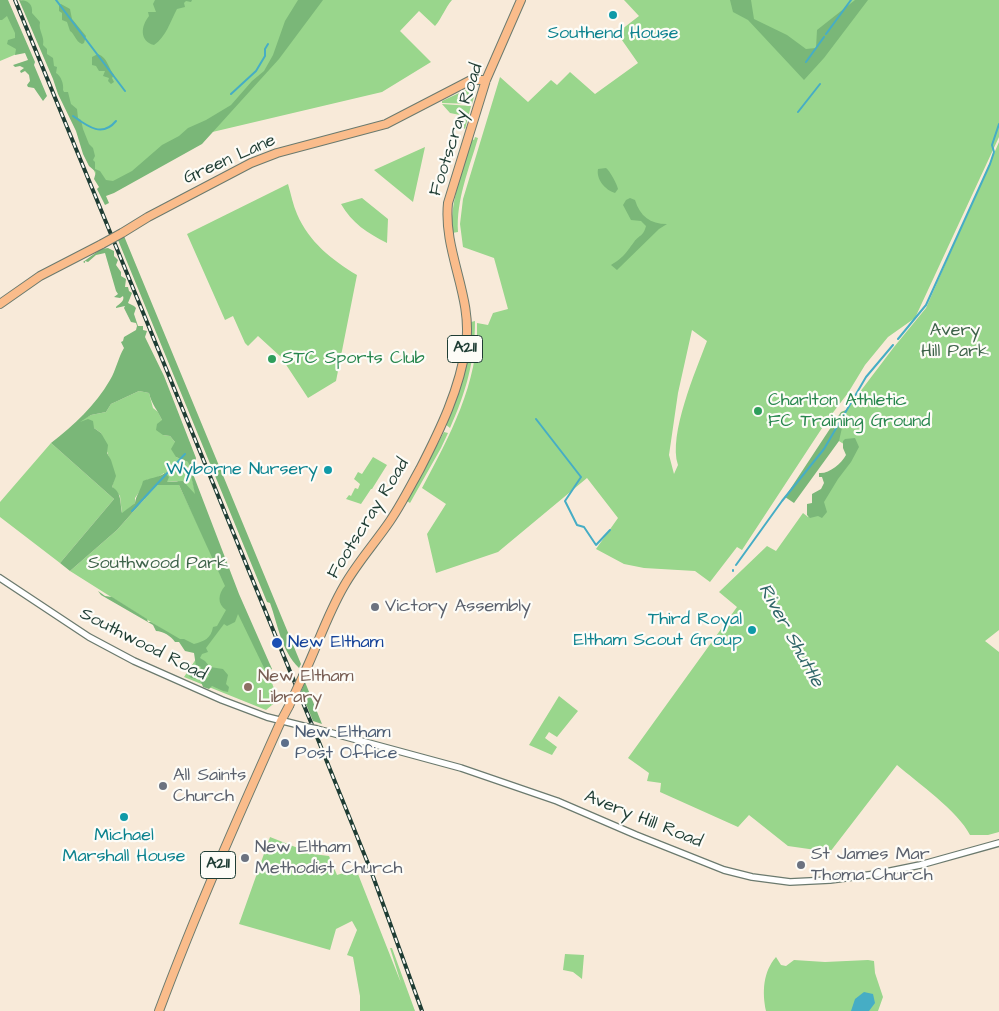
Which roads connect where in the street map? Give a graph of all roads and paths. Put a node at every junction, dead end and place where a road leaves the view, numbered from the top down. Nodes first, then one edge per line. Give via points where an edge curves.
1 (521, 0) edge
2 (486, 80) junction
3 (0, 304) edge
4 (0, 578) edge
5 (281, 721) junction
6 (999, 843) edge
7 (159, 1011) edge

1 - 2 main road, Footscray Road / A211
2 - 3 main road, Green Lane, bridge via 471,80 386,124 251,163 51,270
2 - 5 main road, Footscray Road / A211, bridge via 447,211 448,238 467,319 460,375 446,415 416,475 390,521 342,588
4 - 5 street, Southwood Road via 84,634 134,661 208,695
5 - 6 street, Avery Hill Road, bridge via 454,766 558,801 724,870 752,877 790,882 876,874
5 - 7 main road, Footscray Road / A211 via 235,823

